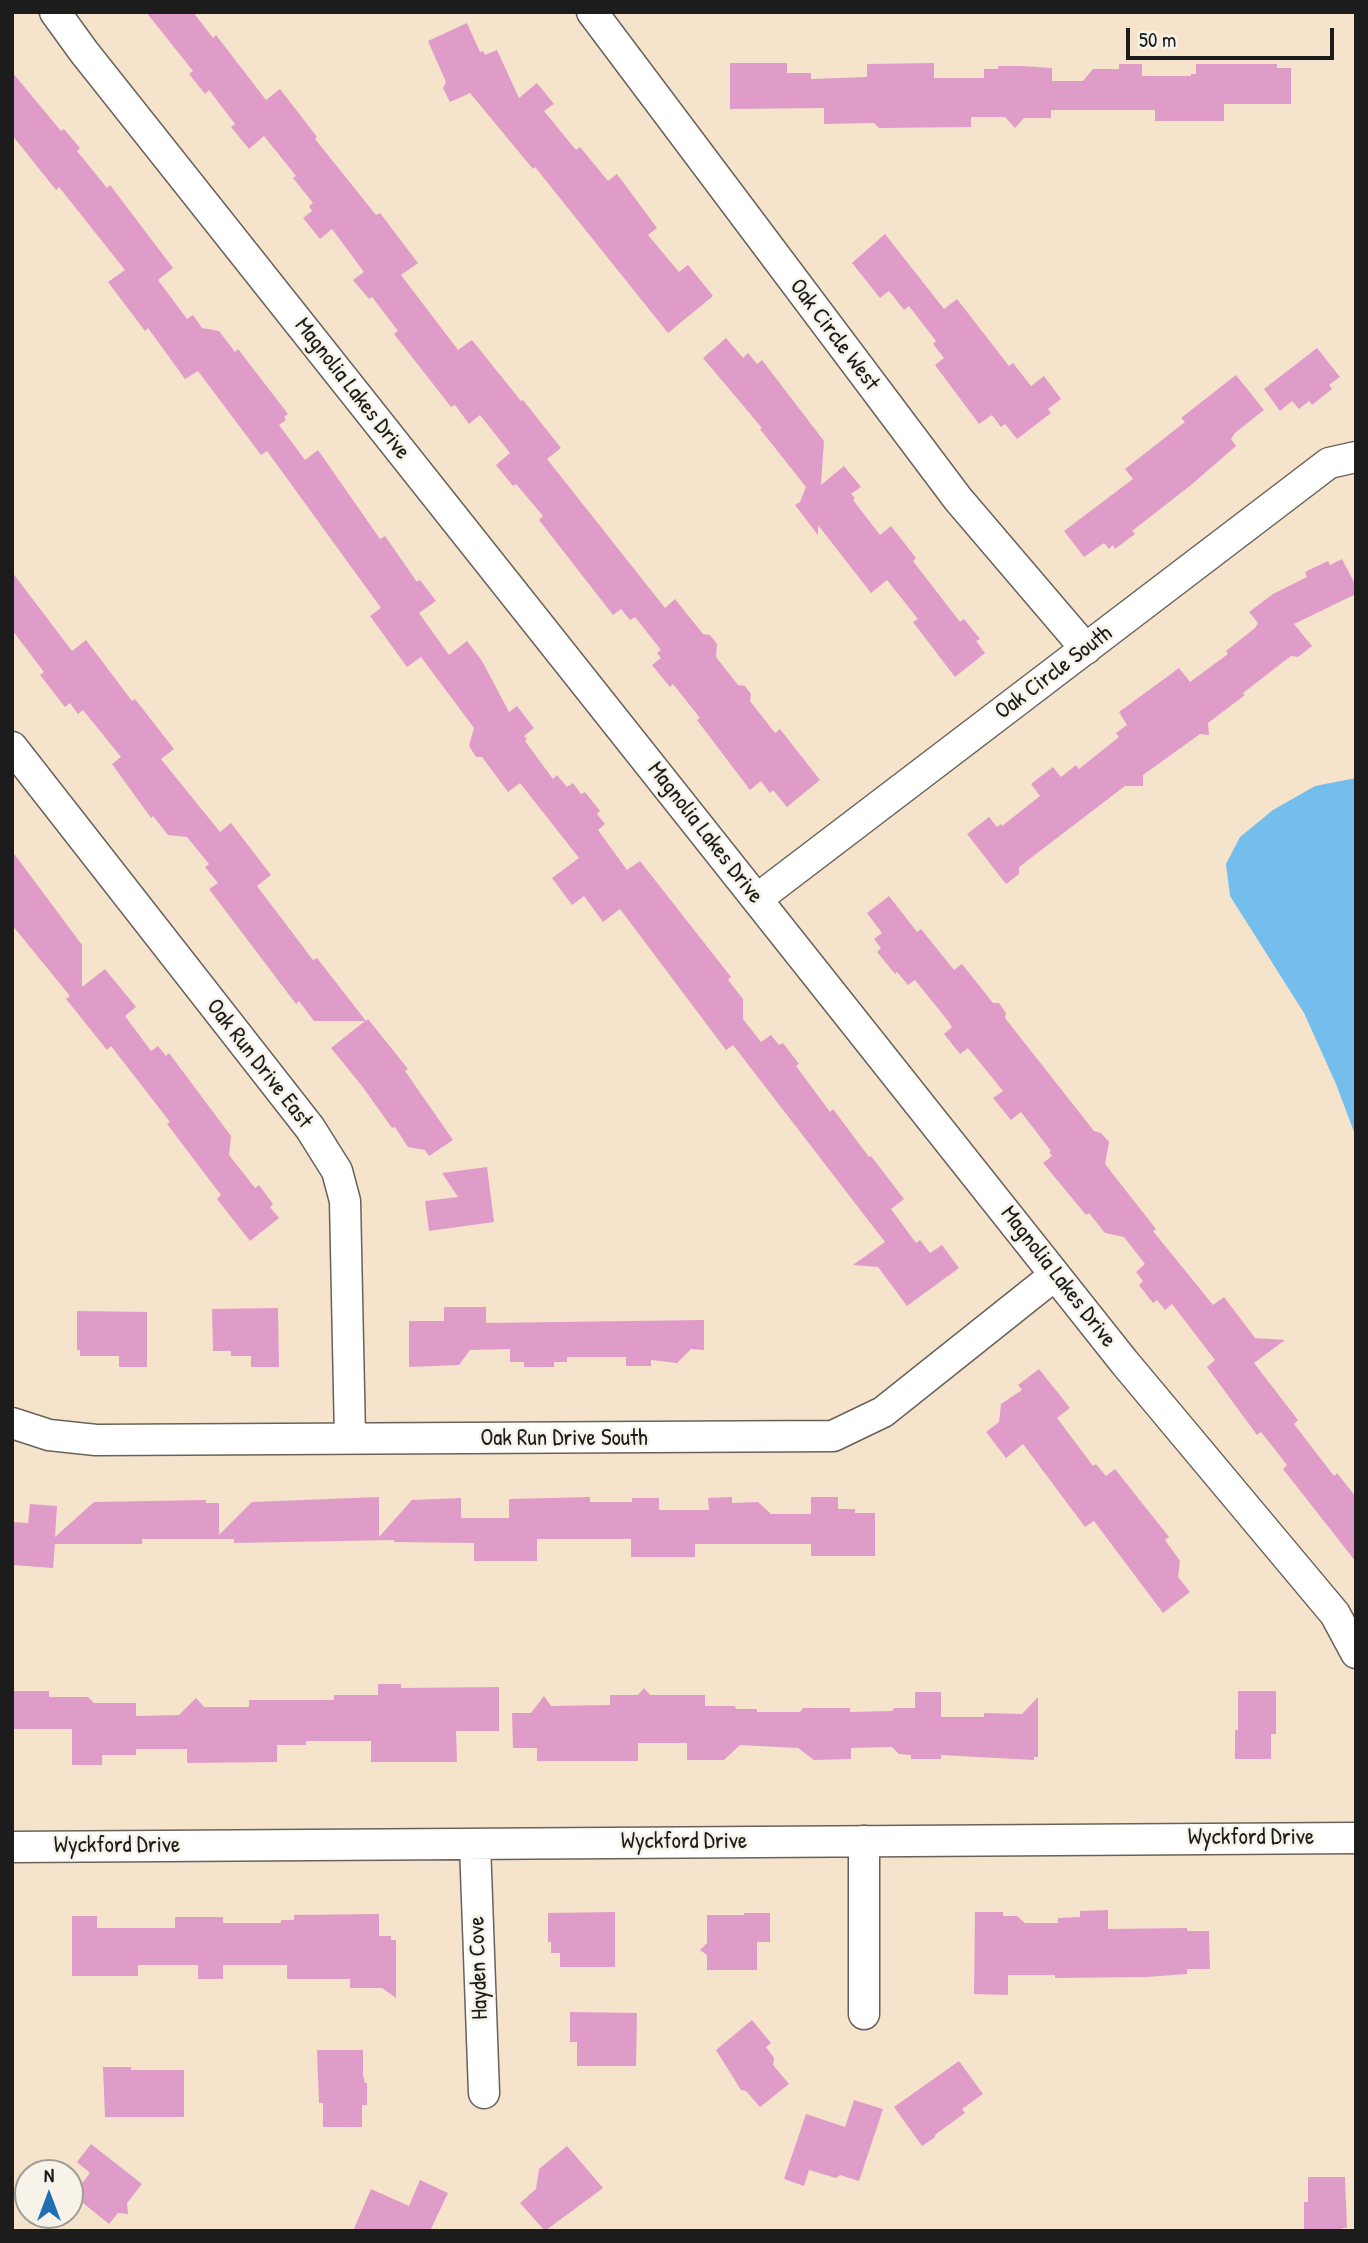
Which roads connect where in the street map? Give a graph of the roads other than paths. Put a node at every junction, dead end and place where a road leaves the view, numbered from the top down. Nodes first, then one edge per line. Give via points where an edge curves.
1 (55, 12) edge
2 (592, 12) edge
3 (1356, 457) edge
4 (1086, 649) junction
5 (12, 747) edge
6 (757, 899) junction
7 (1055, 1275) junction
8 (17, 1425) edge
9 (350, 1438) junction
10 (1356, 1653) edge
11 (1356, 1838) edge
12 (864, 1841) junction
13 (475, 1843) junction
14 (12, 1847) edge
15 (864, 2014) dead end
16 (484, 2093) dead end

1 - 6 street, Magnolia Lakes Drive
2 - 4 street, Oak Circle West via 958,499
3 - 4 street, Oak Circle South via 1329,463
4 - 6 street, Oak Circle South
5 - 9 street, Oak Run Drive East via 310,1128 337,1171 345,1201
6 - 7 street, Magnolia Lakes Drive
7 - 9 street, Oak Run Drive South via 883,1412 833,1436
7 - 10 street, Magnolia Lakes Drive via 1335,1614
8 - 9 street, Oak Run Drive South via 49,1435 96,1440
11 - 12 street, Wyckford Drive
12 - 13 street, Wyckford Drive
12 - 15 street
13 - 14 street, Wyckford Drive
13 - 16 street, Hayden Cove

